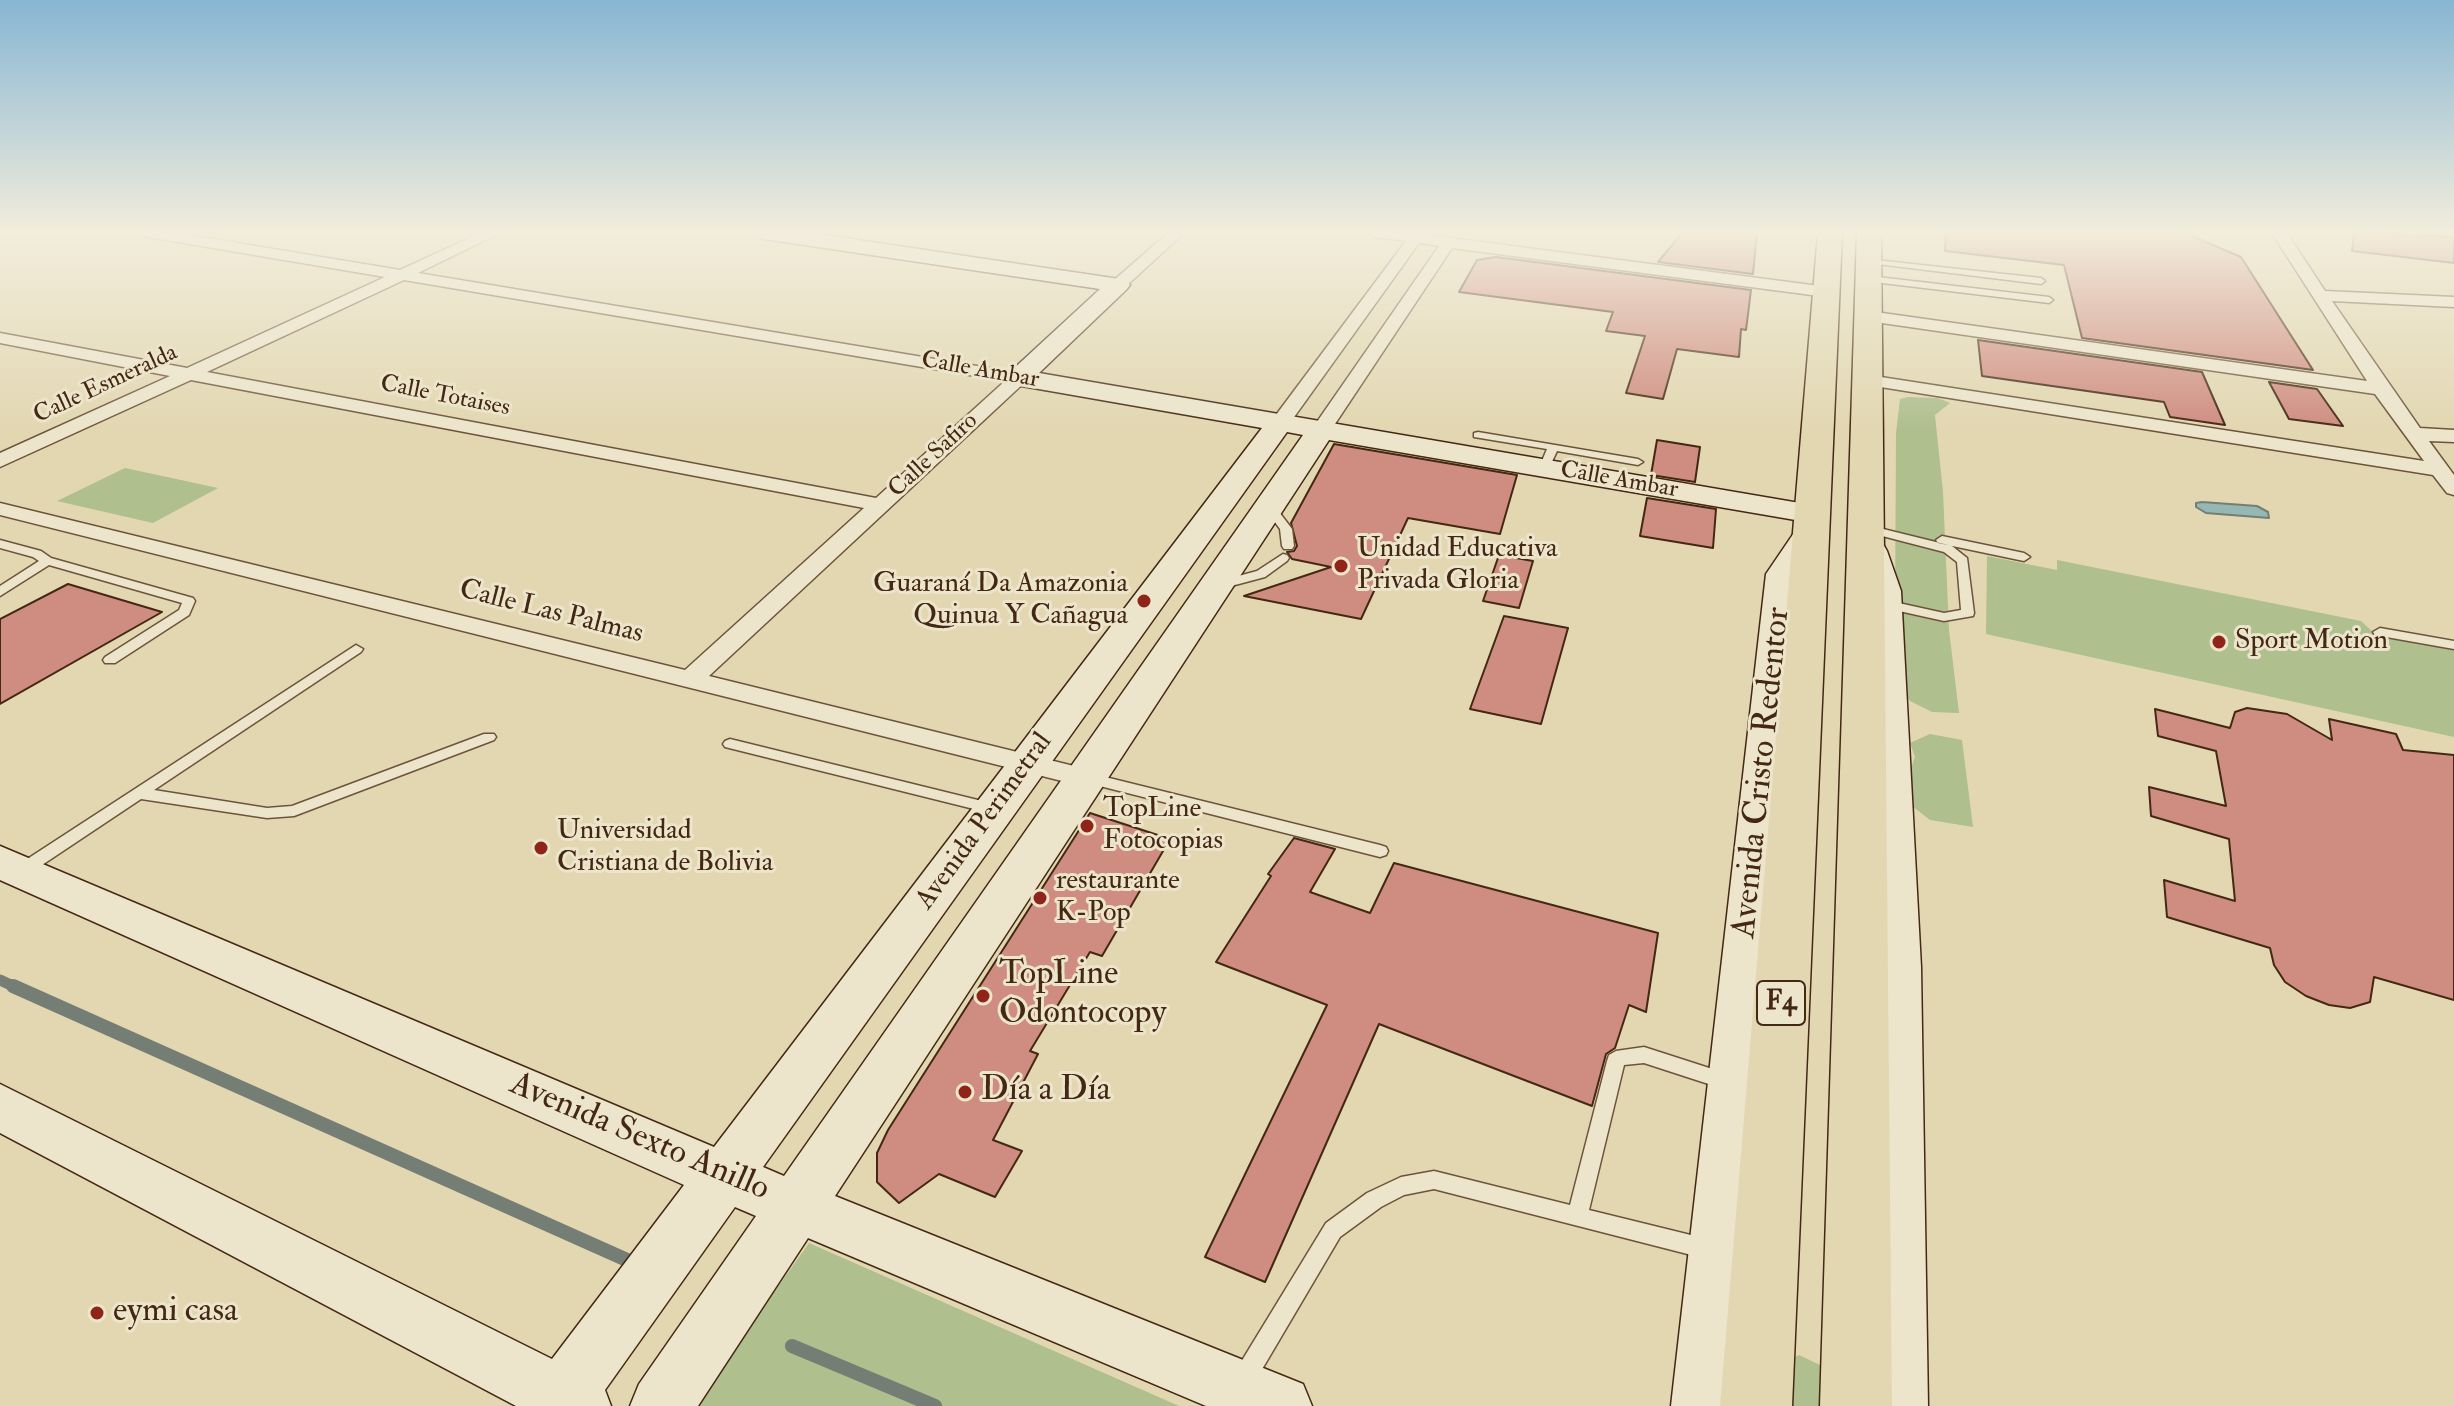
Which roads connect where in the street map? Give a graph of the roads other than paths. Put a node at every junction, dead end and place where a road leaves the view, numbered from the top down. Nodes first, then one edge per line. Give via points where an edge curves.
1 (350, 299) edge
2 (543, 299) edge
3 (1104, 299) edge
4 (1371, 299) edge
5 (1410, 299) edge
6 (1827, 299) edge
7 (1868, 299) edge
8 (2043, 299) edge
9 (2323, 299) edge
10 (2379, 299) edge
11 (2049, 300) dead end
12 (2454, 302) edge
13 (1868, 316) junction
14 (0, 338) edge
15 (185, 375) junction
16 (1019, 378) junction
17 (1868, 380) junction
18 (2381, 389) junction
19 (1280, 423) junction
20 (1322, 429) junction
21 (2414, 434) junction
22 (1478, 435) dead end
23 (2454, 436) edge
24 (1548, 457) junction
25 (0, 461) edge
26 (1638, 462) dead end
27 (2440, 470) junction
28 (2454, 489) edge
29 (881, 505) junction
30 (1269, 506) junction
31 (0, 509) edge
32 (1812, 522) junction
33 (1880, 535) junction
34 (0, 544) edge
35 (2024, 557) dead end
36 (47, 561) junction
37 (1216, 586) junction
38 (0, 592) edge
39 (1875, 607) junction
40 (2380, 632) dead end
41 (2454, 645) edge
42 (356, 649) dead end
43 (110, 660) dead end
44 (692, 678) junction
45 (489, 737) dead end
46 (730, 744) dead end
47 (1029, 762) junction
48 (1086, 778) junction
49 (139, 793) junction
50 (995, 809) junction
51 (1380, 851) dead end
52 (10, 867) edge
53 (1733, 1084) junction
54 (0, 1107) edge
55 (724, 1177) junction
56 (797, 1205) junction
57 (1578, 1214) junction
58 (1715, 1251) junction
59 (1260, 1397) edge
60 (565, 1403) edge
61 (1711, 1404) edge
62 (661, 1406) edge
63 (1856, 1406) edge
64 (1897, 1406) edge

1 - 15 street, Calle Esmeralda
2 - 16 street, Calle Ambar
3 - 16 street, Calle Safiro
4 - 19 street, Avenida Perimetral
5 - 20 street, Avenida Perimetral
6 - 32 highway, Avenida Cristo Redentor / F4
7 - 13 highway
8 - 11 lane
9 - 18 street
10 - 12 street
13 - 17 highway
13 - 18 street
14 - 15 street, Calle Totaises
15 - 25 street, Calle Esmeralda
15 - 29 street, Calle Totaises
16 - 19 street, Calle Ambar
16 - 29 street, Calle Safiro
17 - 27 street
17 - 33 highway
18 - 21 street
19 - 20 street, Calle Ambar
19 - 47 street, Avenida Perimetral
20 - 24 street, Calle Ambar
20 - 30 street, Avenida Perimetral
21 - 23 street
21 - 27 street
22 - 24 lane
24 - 26 lane
24 - 32 street, Calle Ambar
27 - 28 street
29 - 44 street, Calle Safiro
30 - 37 street, Avenida Perimetral
30 - 37 lane via 1286,529 1286,552 1261,574
31 - 44 street, Calle Las Palmas
32 - 53 street, Avenida Cristo Redentor via 1783,574
32 - 61 highway, Avenida Cristo Redentor / F4
33 - 35 lane via 1940,539
33 - 39 street via 1884,591
33 - 39 lane via 1948,549 1963,561 1968,613 1944,617
34 - 36 lane
36 - 38 lane
36 - 43 lane via 189,601 184,612
37 - 48 street, Avenida Perimetral
39 - 63 highway
39 - 64 street via 1897,967
40 - 41 lane
42 - 49 lane
44 - 47 street, Calle Las Palmas
45 - 49 lane via 294,811 267,813
46 - 50 lane
47 - 48 street, Calle Las Palmas
47 - 50 street, Avenida Perimetral
48 - 51 lane
48 - 56 street, Avenida Perimetral
49 - 52 lane
50 - 55 street, Avenida Perimetral
52 - 55 street, Avenida Sexto Anillo
53 - 57 lane via 1644,1055 1616,1061
53 - 58 street, Avenida Cristo Redentor
54 - 60 street
55 - 56 street, Avenida Sexto Anillo
55 - 60 street, Avenida Perimetral
56 - 59 street, Avenida Sexto Anillo
56 - 62 street, Avenida Perimetral
57 - 58 lane
57 - 59 lane via 1434,1180 1401,1186 1374,1200 1333,1230
58 - 61 street, Avenida Cristo Redentor

